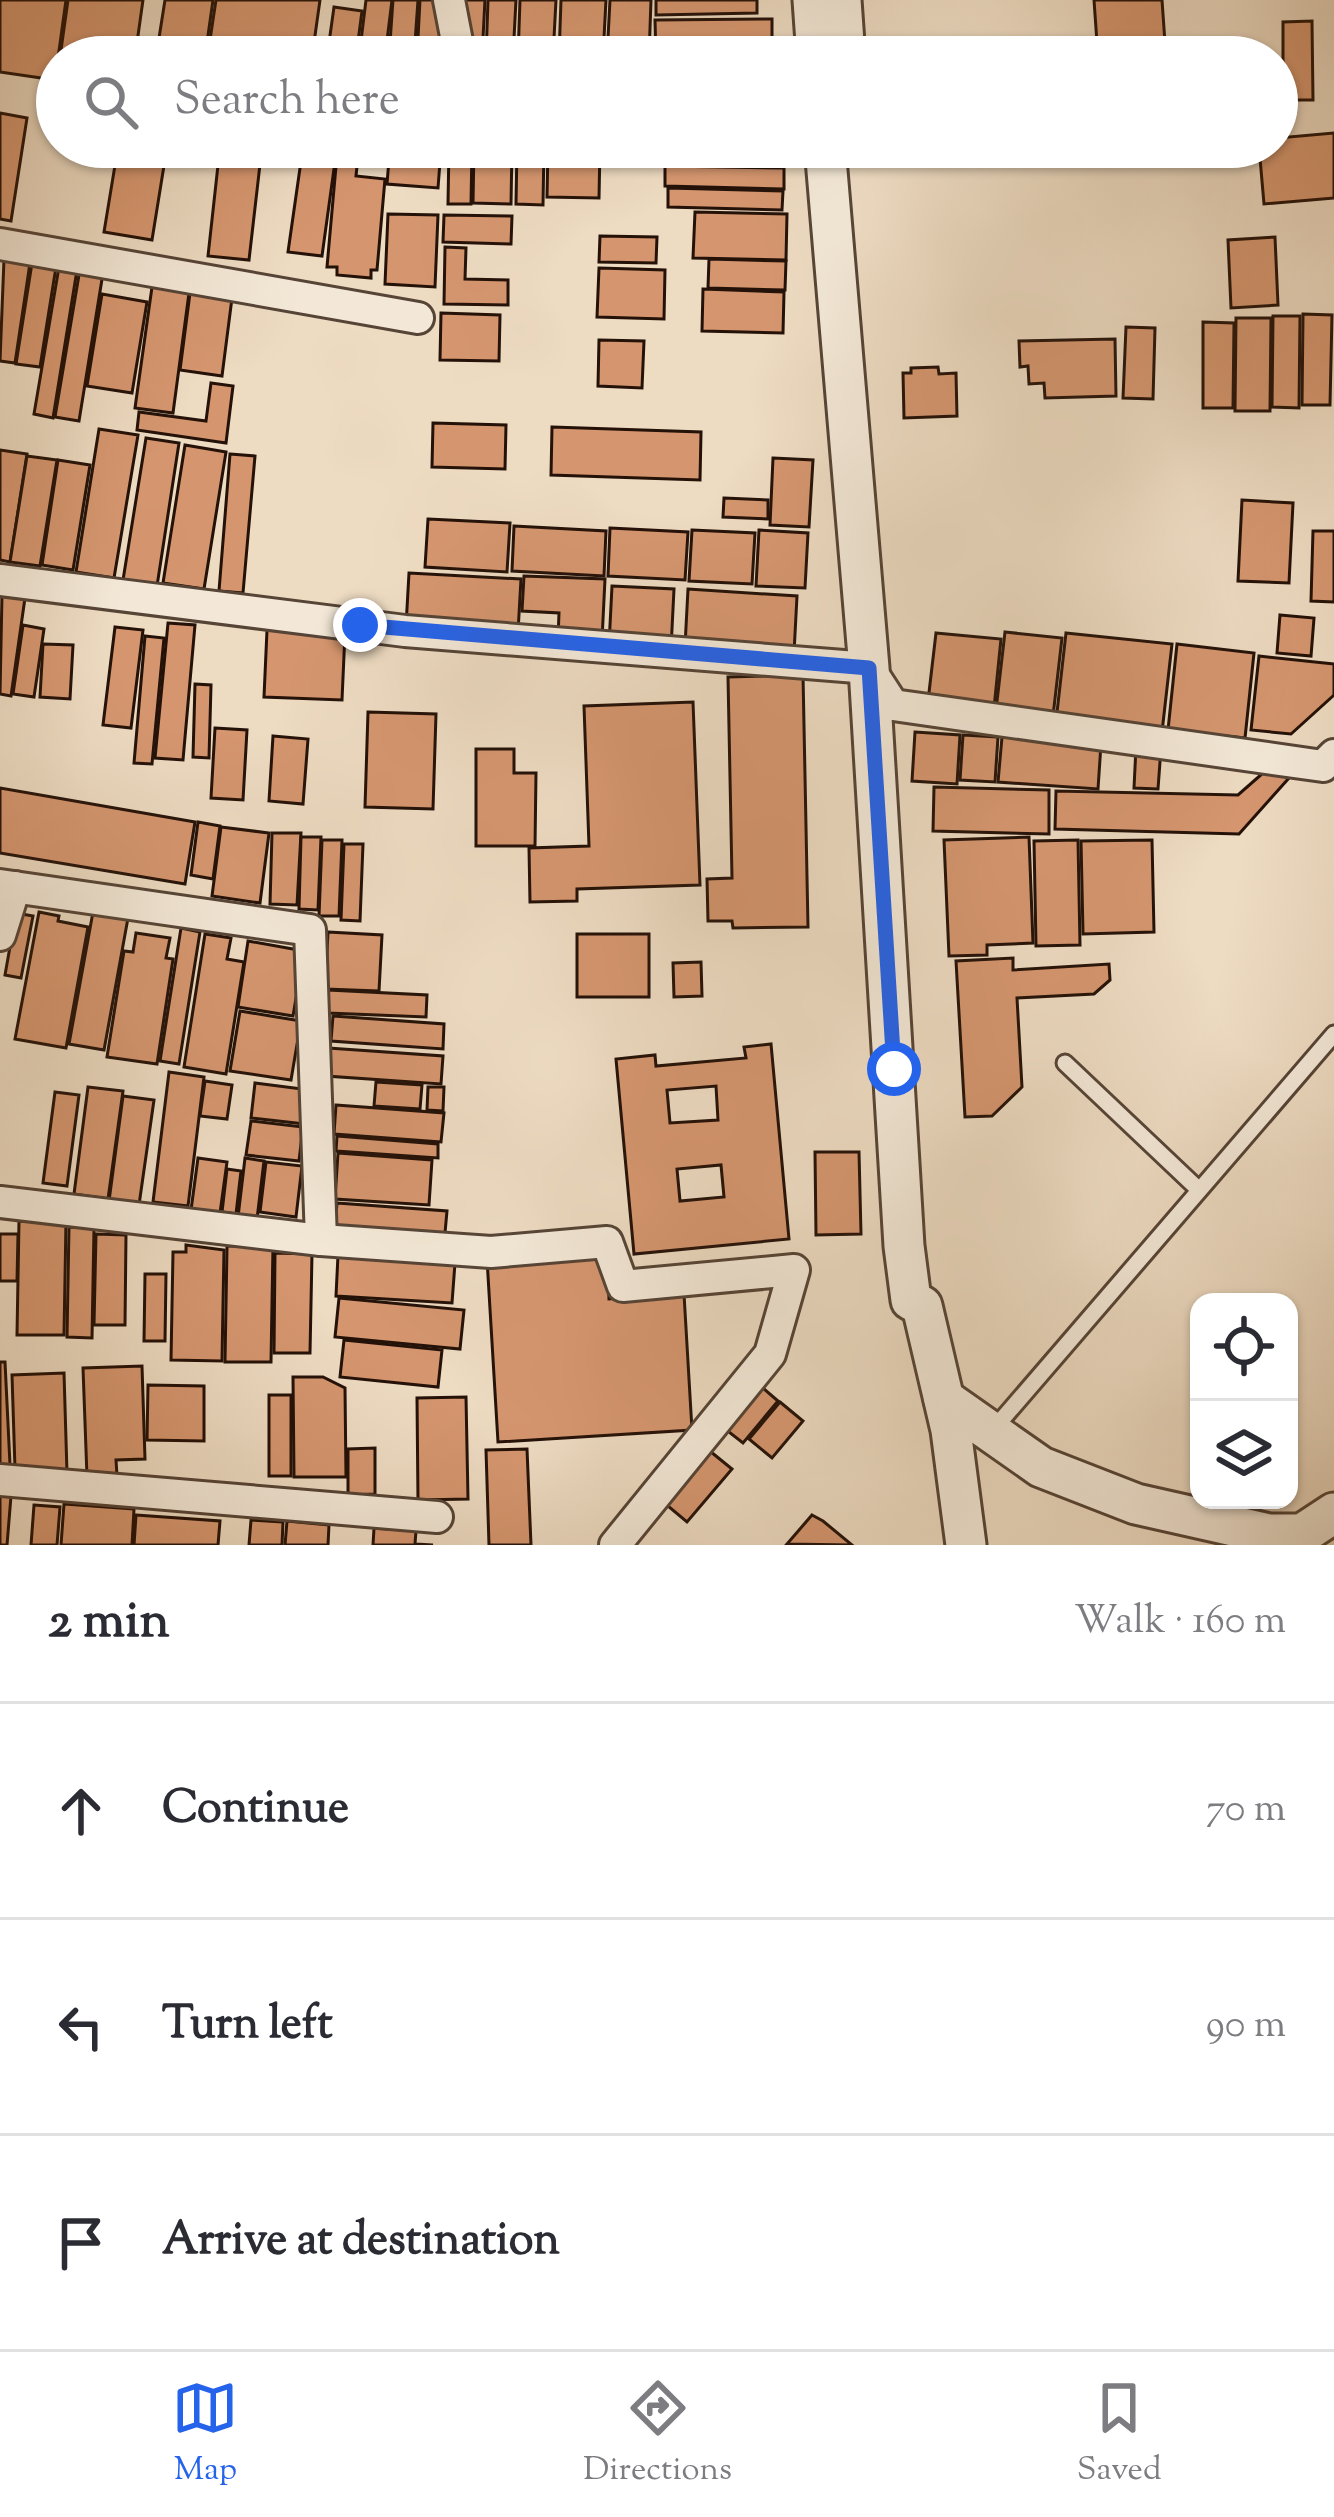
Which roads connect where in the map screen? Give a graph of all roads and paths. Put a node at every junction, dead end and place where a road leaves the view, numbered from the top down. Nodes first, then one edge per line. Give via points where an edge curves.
1 (449, 0) edge
2 (813, 0) edge
3 (842, 0) edge
4 (456, 36) edge
5 (816, 36) edge
6 (844, 36) edge
7 (827, 168) edge
8 (854, 168) edge
9 (0, 244) edge
10 (418, 318) dead end
11 (0, 580) edge
12 (869, 668) junction
13 (893, 705) junction
14 (1334, 755) edge
15 (8, 886) edge
16 (0, 935) edge
17 (1334, 1034) edge
18 (1065, 1063) dead end
19 (1198, 1190) junction
20 (0, 1202) edge
21 (321, 1240) junction
22 (922, 1306) junction
23 (962, 1421) junction
24 (0, 1480) edge
25 (1334, 1512) edge
26 (437, 1516) dead end
27 (614, 1545) edge
28 (966, 1545) edge
29 (993, 1545) edge
30 (1306, 1545) edge

1 - 4 street
2 - 5 street
3 - 6 street
7 - 12 street
8 - 13 street
9 - 10 street
11 - 12 street via 405,631
12 - 13 street
12 - 22 street via 904,1246 910,1300
13 - 14 street via 1323,766
13 - 22 street via 930,1296
15 - 16 street
15 - 21 street via 310,930
17 - 19 lane
18 - 19 lane
19 - 23 lane
20 - 21 street
21 - 27 street via 491,1252 607,1242 623,1286 794,1270 770,1354
22 - 23 street
23 - 25 street via 1088,1487 1204,1521 1302,1534
23 - 28 street
23 - 29 street
24 - 26 street
25 - 30 lane

